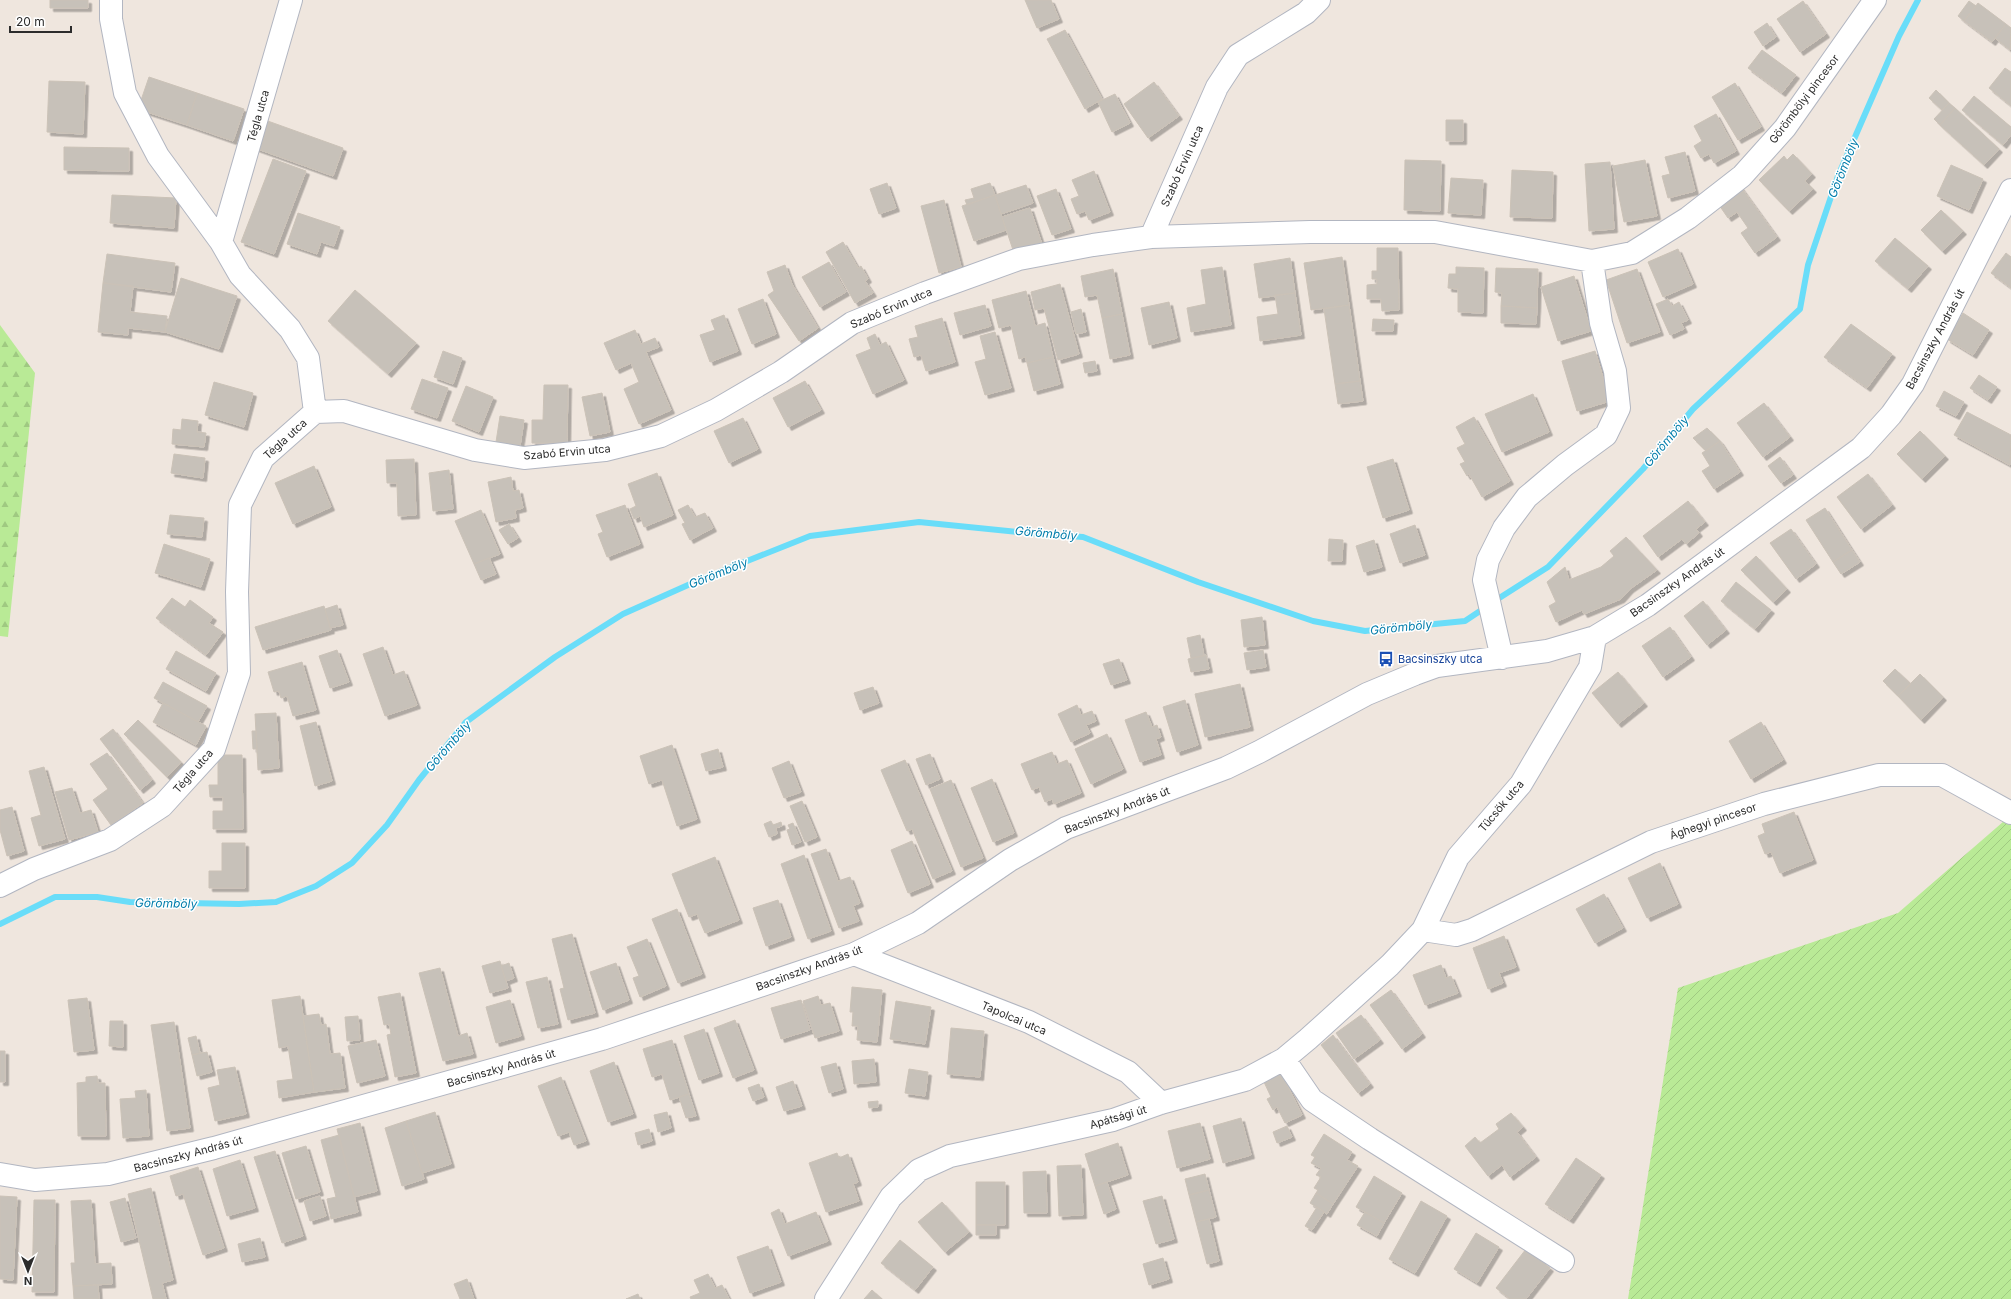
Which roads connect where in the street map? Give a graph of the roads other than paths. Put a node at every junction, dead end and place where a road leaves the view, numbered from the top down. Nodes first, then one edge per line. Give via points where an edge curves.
1 (111, 0) edge
2 (291, 0) edge
3 (1319, 0) edge
4 (1875, 0) edge
5 (2011, 190) edge
6 (1151, 237) junction
7 (221, 242) junction
8 (1592, 261) junction
9 (315, 412) junction
10 (1595, 637) junction
11 (1502, 658) junction
12 (2011, 813) edge
13 (0, 886) edge
14 (1423, 930) junction
15 (854, 954) junction
16 (1284, 1059) junction
17 (1161, 1103) junction
18 (0, 1174) edge
19 (1563, 1260) dead end
20 (826, 1299) edge

1 - 7 street via 111,19 125,93 158,156
2 - 7 street, Tégla utca
3 - 6 street, Szabó Ervin utca via 1306,13 1238,55 1216,87
4 - 8 street, Görömbölyi pincesor via 1785,128 1742,176 1688,218 1632,253
5 - 10 street, Bacsinszky András út via 1913,384 1891,415 1861,448 1648,605
6 - 8 street via 1310,232 1435,232
6 - 9 street, Szabó Ervin utca via 1019,258 925,293 852,323 781,372 716,410 661,436 605,450 524,458 475,450 344,411
7 - 9 street, Tégla utca via 240,274 290,329 308,358
8 - 11 street via 1601,324 1615,371 1619,408 1606,435 1527,497 1504,528 1488,560 1484,580
9 - 13 street, Tégla utca via 263,458 240,505 237,592 239,673 214,749 162,806 116,836 34,869
10 - 11 street, Bacsinszky András út via 1547,651
10 - 14 street, Tücsök utca via 1590,667 1522,784 1458,857
11 - 15 street, Bacsinszky András út via 1437,666 1415,674 1367,694 1226,768 1066,828 1010,860 918,923
12 - 14 street, Ághegyi pincesor via 1942,775 1879,775 1764,804 1651,842 1472,930 1456,935
14 - 16 street, Apátsági út via 1390,965
15 - 17 street, Tapolcai utca via 1029,1022 1128,1072
15 - 18 street, Bacsinszky András út via 602,1039 214,1148 108,1174 35,1180
16 - 17 street, Apátsági út via 1245,1080
16 - 19 street via 1312,1100
17 - 20 street, Apátsági út via 1113,1120 950,1156 919,1170 891,1197

